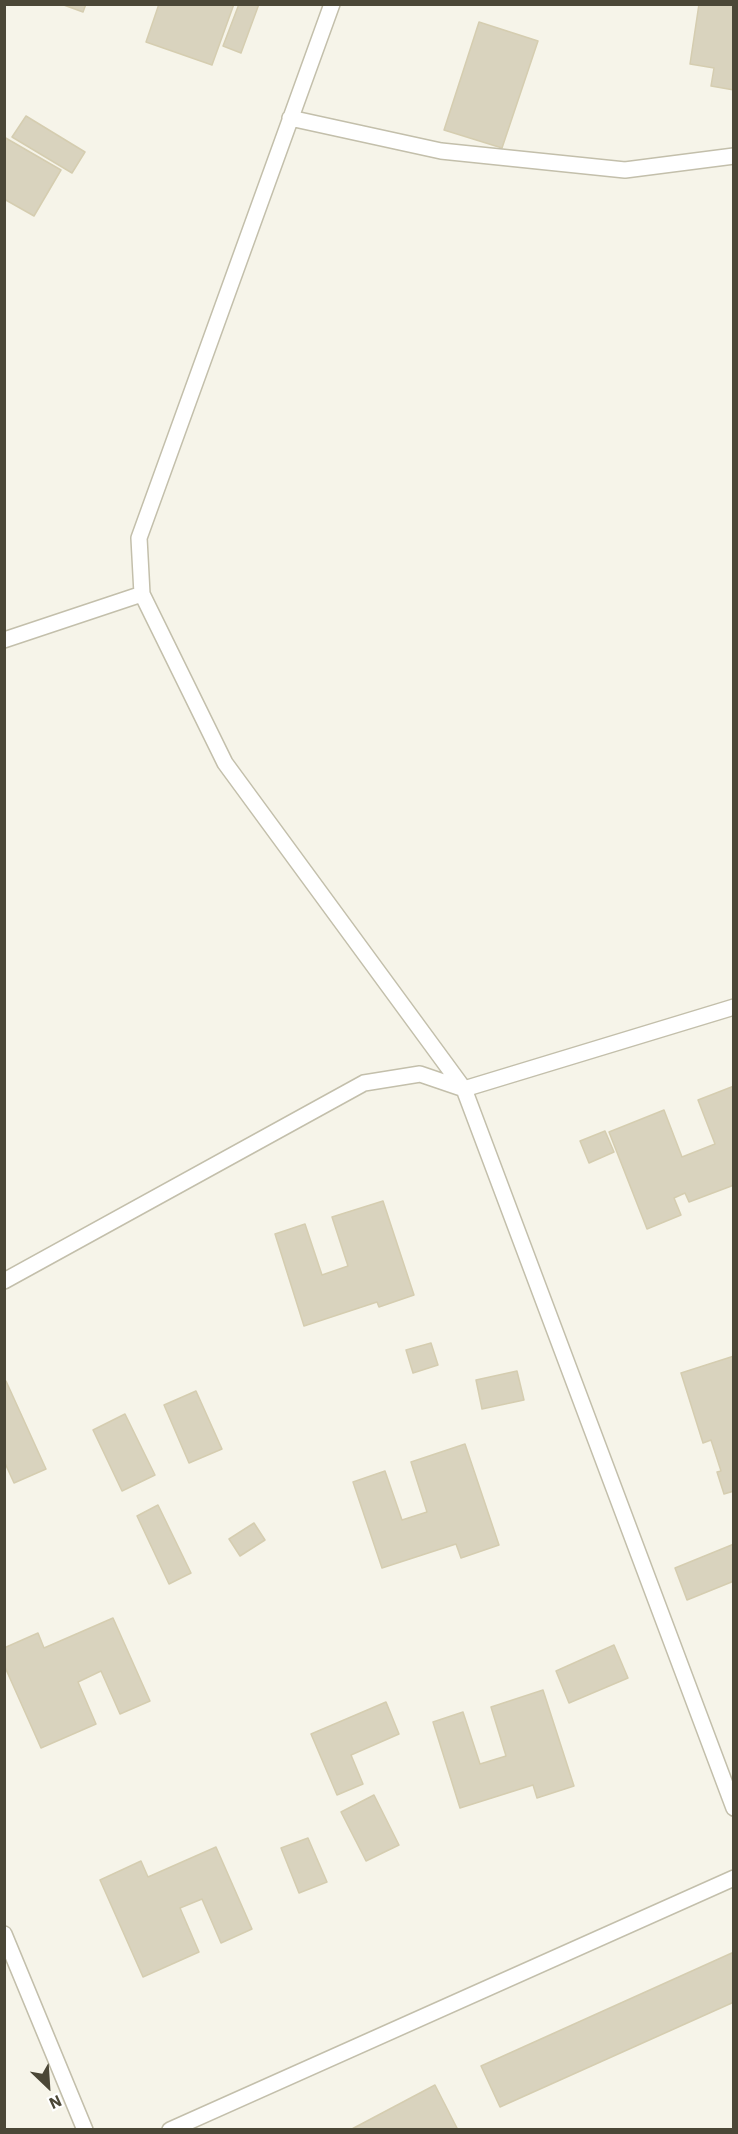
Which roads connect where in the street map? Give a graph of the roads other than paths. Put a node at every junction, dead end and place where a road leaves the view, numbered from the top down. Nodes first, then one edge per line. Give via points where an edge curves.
1 (332, 4) edge
2 (290, 118) junction
3 (734, 156) edge
4 (141, 594) junction
5 (4, 640) edge
6 (734, 1007) edge
7 (464, 1089) junction
8 (4, 1281) edge
9 (734, 1808) edge
10 (734, 1878) edge
11 (4, 1934) edge
12 (85, 2130) edge
13 (170, 2130) edge

1 - 2 lane
2 - 3 lane via 441,151 625,170
2 - 4 lane via 139,538
4 - 5 lane
4 - 7 lane via 225,763
6 - 7 lane
7 - 8 lane via 420,1074 364,1083
7 - 9 lane
10 - 13 lane
11 - 12 lane

